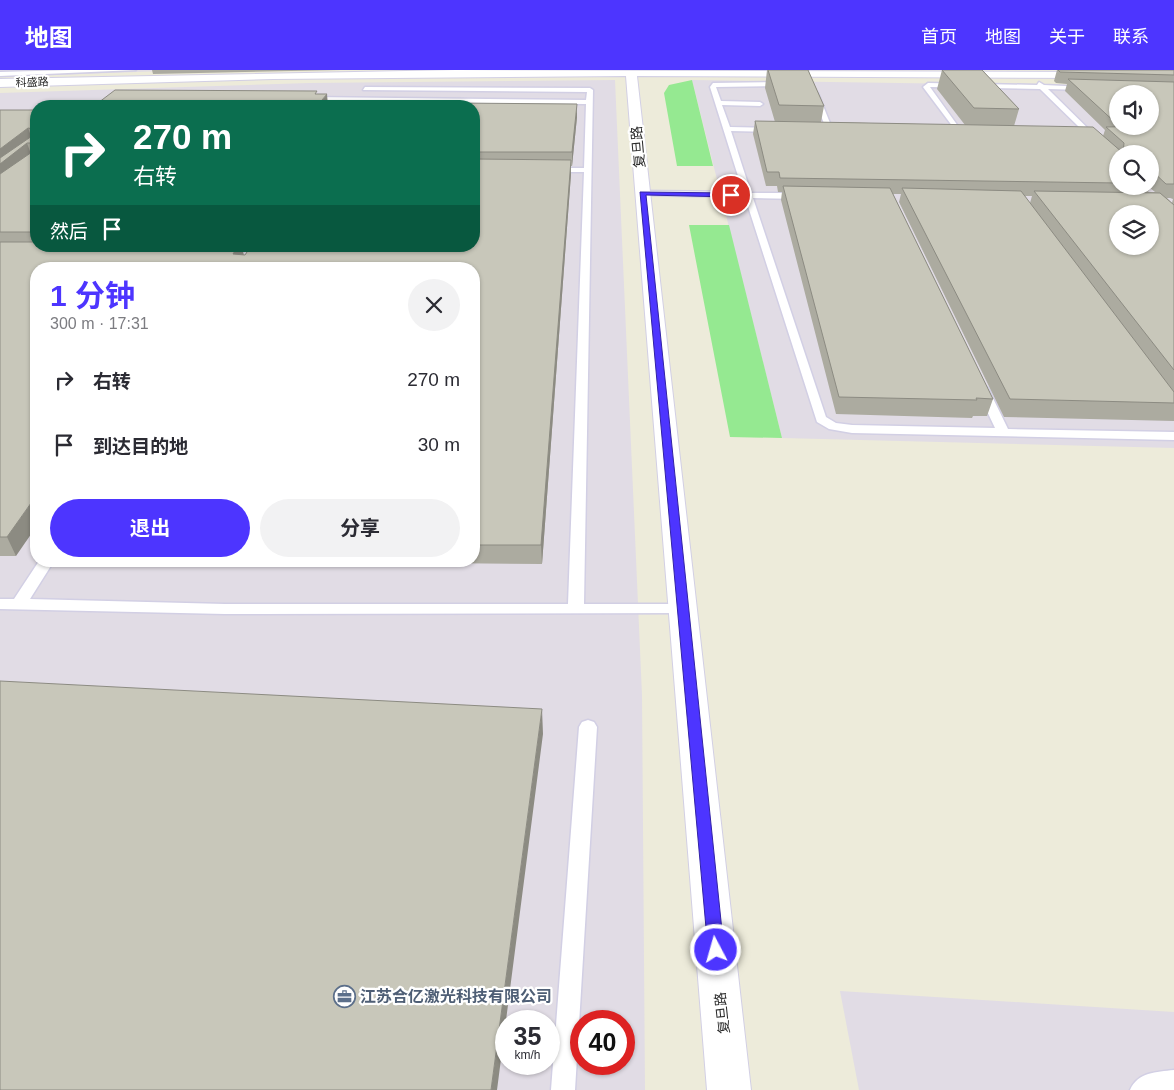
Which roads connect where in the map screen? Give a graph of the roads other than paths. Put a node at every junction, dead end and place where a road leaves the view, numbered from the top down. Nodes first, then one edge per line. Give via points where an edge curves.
1 (132, 70) edge
2 (33, 71) edge
3 (631, 72) edge
4 (928, 73) edge
5 (0, 74) edge
6 (371, 75) junction
7 (1103, 78) edge
8 (1035, 80) junction
9 (0, 83) edge
10 (793, 84) edge
11 (811, 84) edge
12 (0, 87) edge
13 (1089, 88) edge
14 (364, 89) junction
15 (299, 99) edge
16 (313, 100) edge
17 (358, 100) edge
18 (480, 102) edge
19 (590, 102) junction
20 (718, 104) junction
21 (760, 104) dead end
22 (727, 129) junction
23 (784, 130) edge
24 (831, 131) edge
25 (950, 133) edge
26 (959, 133) junction
27 (969, 134) edge
28 (1081, 135) edge
29 (1090, 136) junction
30 (1109, 154) edge
31 (541, 170) edge
32 (588, 170) junction
33 (643, 193) junction
34 (749, 195) junction
35 (815, 196) edge
36 (978, 378) edge
37 (1004, 432) junction
38 (1174, 436) edge
39 (43, 567) edge
40 (0, 604) edge
41 (19, 604) junction
42 (576, 609) junction
43 (683, 609) junction
44 (588, 727) dead end
45 (1174, 1082) edge
46 (563, 1090) edge
47 (729, 1090) edge
48 (1142, 1090) edge

1 - 2 lane
2 - 5 lane
3 - 4 street, 科盛路
3 - 6 street, 科盛路
3 - 33 street, 复旦路
4 - 8 street, 科盛路
6 - 9 street, 科盛路
6 - 12 street, 科盛路
6 - 14 lane
7 - 8 street, 科盛路
8 - 13 lane
8 - 26 lane via 928,85 926,87
8 - 29 lane
10 - 20 lane via 714,85
11 - 24 lane
14 - 17 lane
14 - 19 lane via 590,90
15 - 16 lane
18 - 19 lane
19 - 32 lane via 585,113
20 - 21 lane
20 - 22 lane
22 - 23 lane
22 - 34 lane
25 - 26 lane
26 - 27 lane
28 - 29 lane
29 - 30 lane
31 - 32 lane
32 - 42 lane
33 - 34 lane
33 - 43 street, 复旦路
34 - 35 lane
34 - 37 lane via 821,419 834,426 852,429
36 - 37 lane
37 - 38 lane
39 - 41 lane
40 - 41 lane
41 - 42 lane via 225,609
42 - 43 lane
43 - 47 street, 复旦路
44 - 46 lane
45 - 48 lane via 1151,1084

